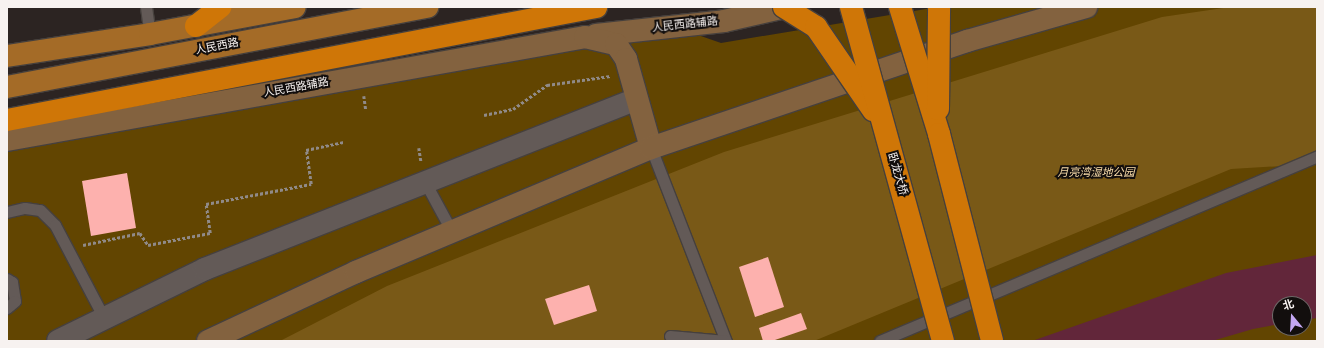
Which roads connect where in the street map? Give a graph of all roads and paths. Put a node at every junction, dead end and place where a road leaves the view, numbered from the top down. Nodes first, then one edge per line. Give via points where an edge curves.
1 (146, 7) edge
2 (220, 7) edge
3 (295, 7) edge
4 (427, 7) edge
5 (596, 7) edge
6 (784, 7) edge
7 (851, 7) edge
8 (900, 7) edge
9 (939, 7) edge
10 (1086, 7) edge
11 (196, 26) junction
12 (672, 26) junction
13 (150, 34) junction
14 (585, 37) junction
15 (7, 56) edge
16 (628, 66) junction
17 (7, 87) edge
18 (637, 99) junction
19 (484, 115) dead end
20 (7, 120) edge
21 (882, 122) junction
22 (939, 134) junction
23 (7, 140) edge
24 (344, 142) dead end
25 (651, 148) junction
26 (1317, 156) edge
27 (425, 182) junction
28 (7, 212) edge
29 (452, 232) junction
30 (67, 248) junction
31 (7, 279) edge
32 (7, 308) edge
33 (104, 318) junction
34 (670, 336) dead end
35 (58, 341) edge
36 (208, 341) edge
37 (726, 341) edge
38 (880, 341) edge
39 (943, 341) edge
40 (992, 341) edge

1 - 13 lane
2 - 11 highway
3 - 11 main road
4 - 17 main road, 人民西路
5 - 20 highway
6 - 12 street, 人民西路辅路 via 724,21
6 - 21 highway, bridge via 816,27
7 - 21 highway, 卧龙大桥, bridge
8 - 22 highway, bridge
9 - 22 highway, bridge
10 - 25 street via 967,41
11 - 13 main road
12 - 14 street, 人民西路辅路
12 - 16 street via 646,34 632,46
13 - 15 main road
14 - 16 street, 人民西路辅路 via 616,44
14 - 23 street, 人民西路辅路
16 - 18 street, 人民西路辅路
16 - 19 path via 547,85 513,109
18 - 25 street, 人民西路辅路
18 - 27 street
21 - 39 highway, 卧龙大桥, bridge
22 - 40 highway, bridge
24 - 30 path via 306,150 311,184 206,204 210,232 148,246 140,232
25 - 29 street
25 - 37 lane
26 - 38 lane
27 - 29 lane
27 - 33 street via 204,269
28 - 30 lane via 24,208 40,210 55,225
29 - 36 street via 356,272
30 - 33 lane
31 - 32 lane via 12,282 15,301
33 - 35 street
34 - 37 lane

